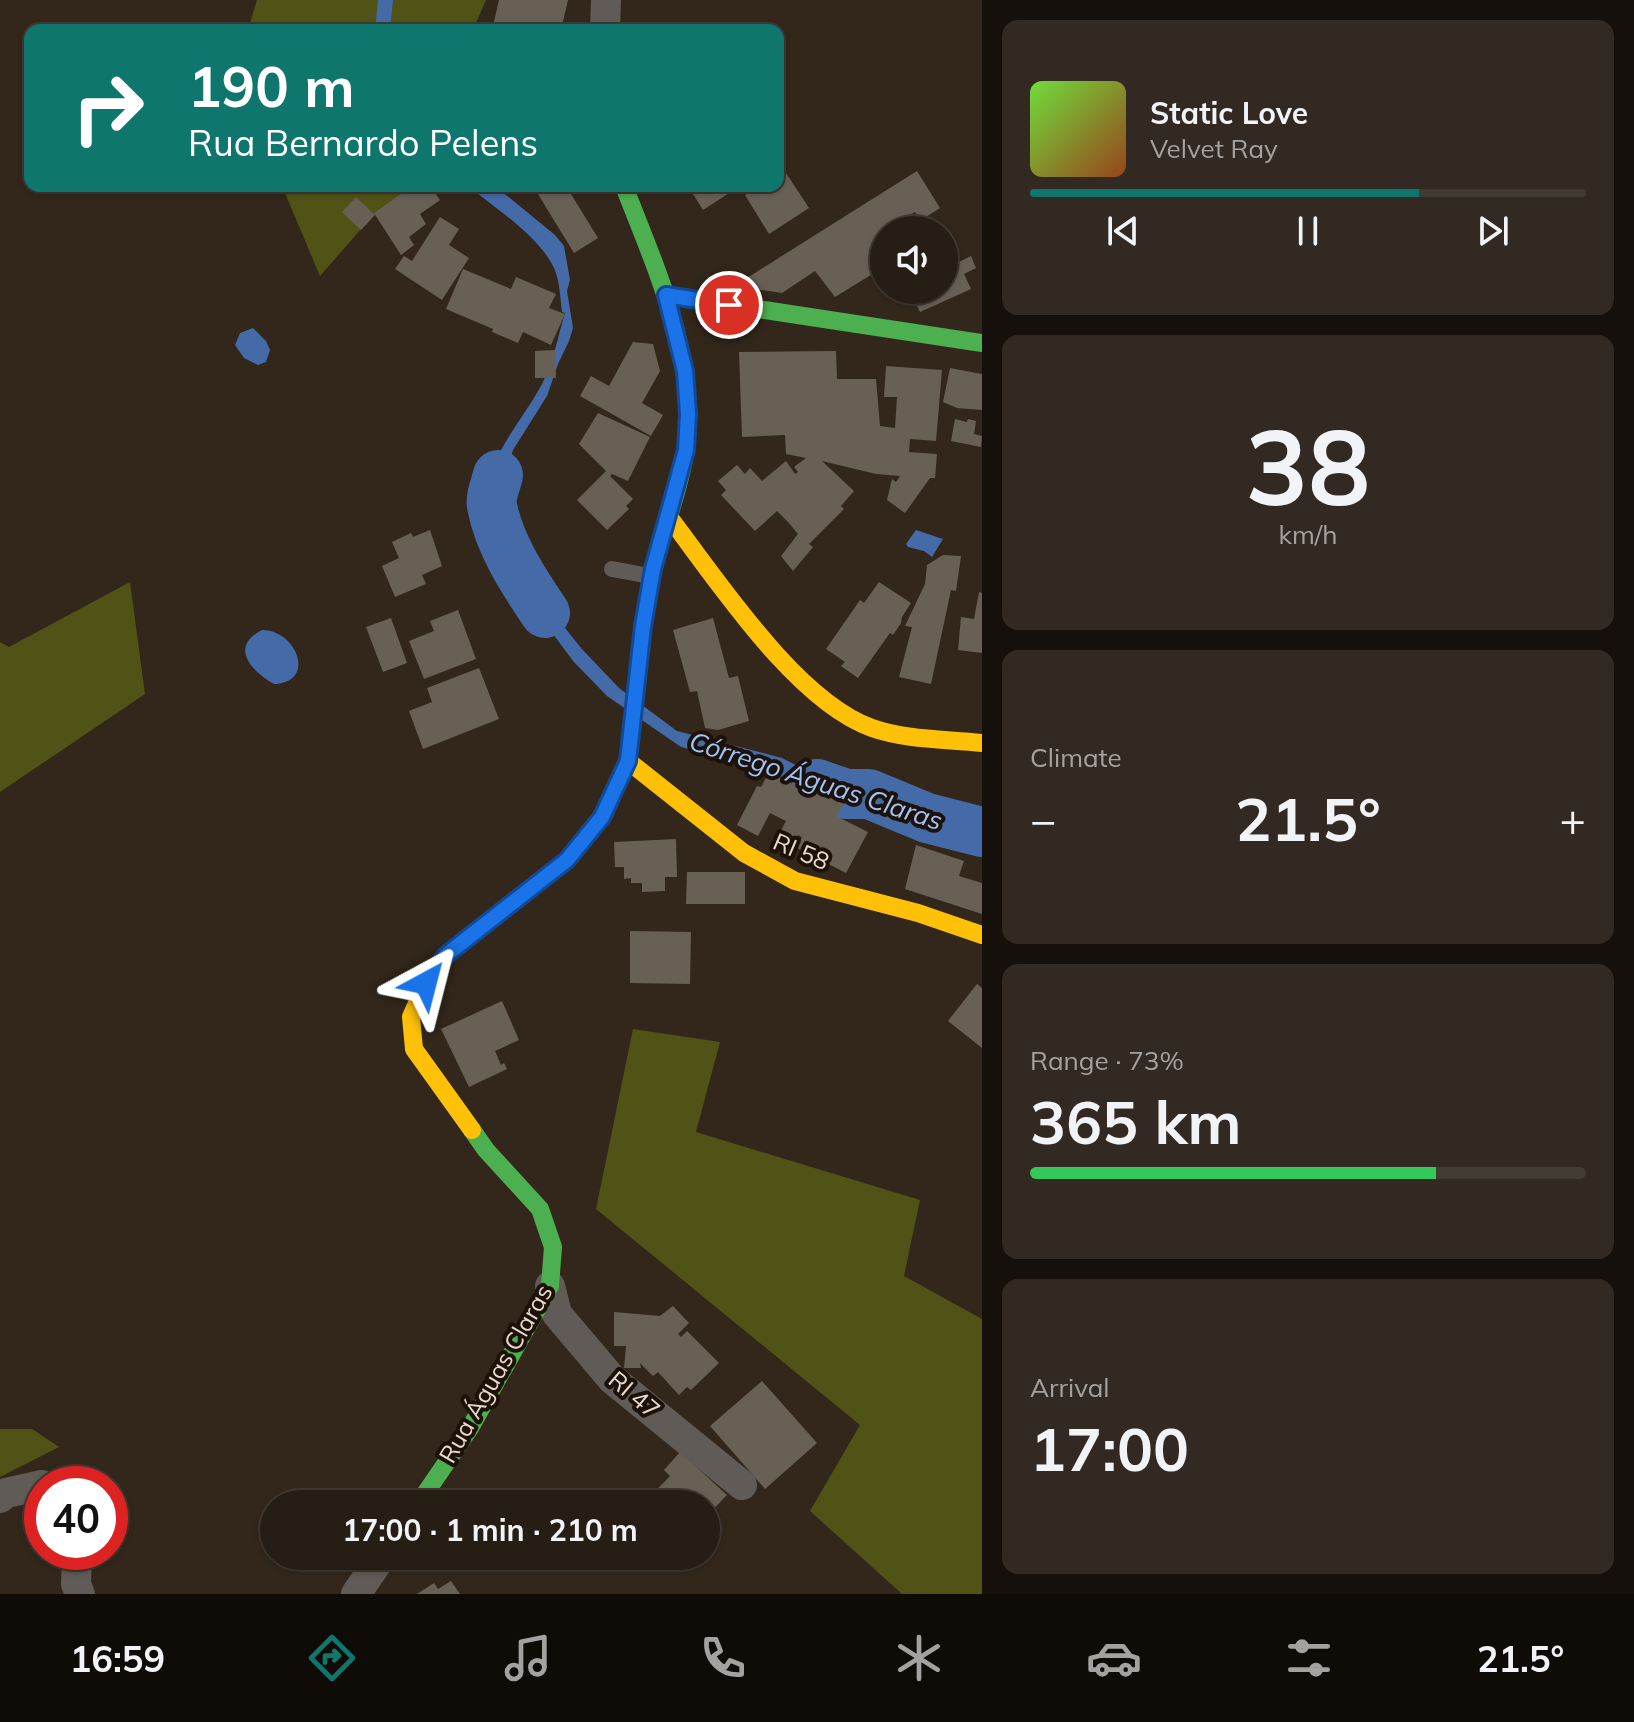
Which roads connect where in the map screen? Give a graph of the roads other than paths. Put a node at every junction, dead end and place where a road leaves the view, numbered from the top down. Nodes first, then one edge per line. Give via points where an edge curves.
1 (606, 0) edge
2 (605, 24) edge
3 (626, 192) edge
4 (666, 295) junction
5 (982, 343) edge
6 (669, 517) junction
7 (612, 569) dead end
8 (652, 577) junction
9 (982, 743) edge
10 (628, 761) junction
11 (982, 935) edge
12 (550, 1286) junction
13 (742, 1485) dead end
14 (24, 1489) edge
15 (428, 1490) edge
16 (0, 1498) edge
17 (76, 1570) edge
18 (372, 1570) edge
19 (80, 1594) edge
20 (356, 1594) edge

1 - 2 street
3 - 4 street, Rua Águas Claras
4 - 5 street
4 - 6 street, Rua Águas Claras via 685,371 688,414 686,450
6 - 8 street, Rua Águas Claras
6 - 9 street via 769,644 832,708 872,729
7 - 8 lane
8 - 10 street, Rua Águas Claras
10 - 11 street, RI 58 via 744,853 795,881
10 - 12 street, Rua Águas Claras via 602,817 567,860 446,955 411,1017 414,1049 486,1150 540,1209 553,1247
12 - 13 street, RI 47 via 557,1314 612,1379
12 - 15 street, Rua Águas Claras via 470,1428
14 - 16 street
17 - 19 street
18 - 20 street

